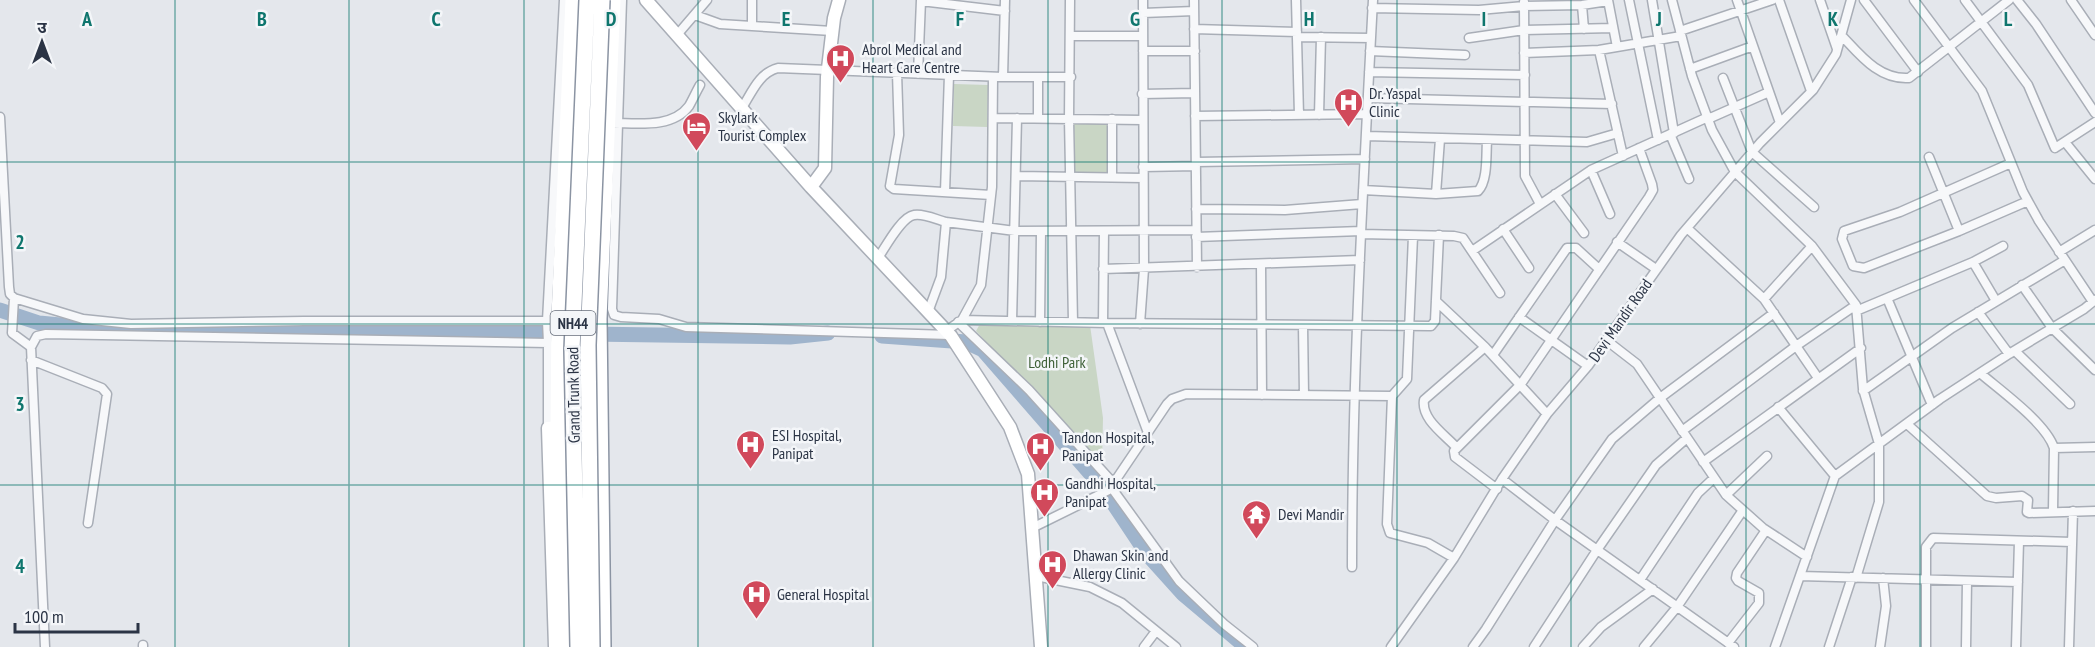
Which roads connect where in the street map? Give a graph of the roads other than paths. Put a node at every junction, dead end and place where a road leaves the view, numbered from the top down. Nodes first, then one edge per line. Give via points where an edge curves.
1 (564, 0) edge
2 (573, 0) edge
3 (587, 0) edge
4 (602, 0) edge
5 (613, 0) edge
6 (622, 0) edge
7 (646, 0) edge
8 (707, 0) edge
9 (752, 0) edge
10 (839, 0) edge
11 (1005, 0) edge
12 (1070, 0) edge
13 (1143, 0) edge
14 (1194, 0) edge
15 (1296, 0) edge
16 (1629, 0) edge
17 (1652, 0) edge
18 (1672, 0) edge
19 (1737, 0) edge
20 (1772, 0) edge
21 (1779, 0) edge
22 (1820, 0) edge
23 (1864, 0) edge
24 (1914, 0) edge
25 (1965, 0) edge
26 (2009, 0) edge
27 (2017, 0) edge
28 (2071, 0) edge
29 (921, 1) edge
30 (1608, 1) edge
31 (1524, 3) edge
32 (1373, 4) edge
33 (1850, 4) edge
34 (1582, 5) junction
35 (1005, 11) junction
36 (1194, 11) junction
37 (1740, 11) junction
38 (1143, 13) junction
39 (695, 15) junction
40 (1981, 22) junction
41 (752, 26) junction
42 (1613, 28) junction
43 (1194, 29) junction
44 (1584, 29) junction
45 (1524, 30) junction
46 (832, 31) junction
47 (1297, 34) junction
48 (1680, 34) junction
49 (677, 35) junction
50 (2095, 35) edge
51 (1071, 36) junction
52 (1143, 36) junction
53 (1842, 36) junction
54 (1321, 37) junction
55 (1371, 38) junction
56 (1469, 38) dead end
57 (1658, 40) junction
58 (1638, 44) junction
59 (1753, 46) junction
60 (1617, 47) junction
61 (1949, 47) junction
62 (1838, 49) junction
63 (1599, 50) junction
64 (1143, 51) junction
65 (1195, 51) junction
66 (1370, 51) junction
67 (1524, 53) junction
68 (1465, 55) dead end
69 (1690, 69) junction
70 (828, 71) junction
71 (1369, 72) junction
72 (1918, 72) junction
73 (897, 74) junction
74 (918, 74) junction
75 (949, 75) junction
76 (1525, 75) junction
77 (993, 77) junction
78 (1003, 77) junction
79 (1038, 77) junction
80 (1071, 77) junction
81 (1723, 78) dead end
82 (700, 85) dead end
83 (1769, 92) junction
84 (1811, 92) junction
85 (1195, 93) junction
86 (1142, 94) junction
87 (1368, 98) junction
88 (1525, 103) junction
89 (1612, 104) junction
90 (1735, 107) junction
91 (742, 108) junction
92 (2095, 113) edge
93 (1367, 114) junction
94 (1299, 115) junction
95 (1320, 115) junction
96 (1195, 116) junction
97 (0, 117) edge
98 (993, 118) junction
99 (1017, 118) junction
100 (1038, 118) junction
101 (1708, 118) junction
102 (1069, 119) junction
103 (1112, 119) junction
104 (1142, 120) junction
105 (2095, 122) edge
106 (612, 123) junction
107 (1780, 123) junction
108 (562, 124) junction
109 (1618, 133) junction
110 (1672, 133) junction
111 (1366, 136) junction
112 (1440, 139) junction
113 (1658, 140) junction
114 (1487, 141) junction
115 (1525, 142) junction
116 (2065, 142) junction
117 (1639, 148) junction
118 (1752, 152) junction
119 (1623, 156) junction
120 (1929, 157) dead end
121 (1365, 159) junction
122 (2012, 163) junction
123 (1196, 164) junction
124 (1143, 166) junction
125 (1591, 170) junction
126 (1735, 172) junction
127 (1017, 176) junction
128 (1071, 176) junction
129 (1112, 177) junction
130 (1143, 178) junction
131 (1689, 179) dead end
132 (2095, 179) edge
133 (811, 187) junction
134 (1363, 190) junction
135 (945, 192) junction
136 (1944, 193) junction
137 (1436, 194) junction
138 (1556, 194) junction
139 (991, 195) junction
140 (2028, 201) junction
141 (1362, 204) junction
142 (1540, 204) junction
143 (1814, 207) dead end
144 (1196, 209) junction
145 (1610, 214) dead end
146 (946, 222) junction
147 (987, 228) junction
148 (1688, 228) junction
149 (1503, 230) junction
150 (2095, 230) edge
151 (1015, 231) junction
152 (1041, 231) junction
153 (1072, 231) junction
154 (1104, 231) junction
155 (1144, 231) junction
156 (1959, 231) junction
157 (1361, 232) junction
158 (1584, 233) dead end
159 (1196, 234) junction
160 (1440, 235) junction
161 (1413, 236) junction
162 (1617, 242) junction
163 (1812, 246) junction
164 (2003, 246) dead end
165 (1472, 251) junction
166 (2059, 252) junction
167 (878, 258) junction
168 (1360, 260) junction
169 (2064, 260) junction
170 (1973, 262) junction
171 (1261, 264) junction
172 (1197, 267) junction
173 (1529, 268) dead end
174 (1103, 269) junction
175 (1144, 269) junction
176 (1599, 269) junction
177 (1656, 269) junction
178 (2022, 285) junction
179 (1500, 293) dead end
180 (14, 298) junction
181 (1887, 298) junction
182 (1764, 299) junction
183 (1436, 301) junction
184 (1996, 301) junction
185 (2093, 303) edge
186 (1856, 308) junction
187 (928, 312) junction
188 (1978, 312) junction
189 (1774, 313) junction
190 (1519, 317) junction
191 (960, 321) junction
192 (1012, 321) junction
193 (551, 322) junction
194 (1040, 322) junction
195 (1073, 322) junction
196 (1105, 323) junction
197 (1140, 324) junction
198 (1262, 324) junction
199 (1303, 325) junction
200 (1357, 325) junction
201 (1409, 327) junction
202 (2052, 328) junction
203 (951, 337) junction
204 (1551, 340) junction
205 (1606, 340) junction
206 (551, 345) junction
207 (31, 346) junction
208 (1796, 346) junction
209 (1485, 347) junction
210 (1861, 348) junction
211 (2012, 352) junction
212 (1493, 355) junction
213 (1911, 357) junction
214 (31, 360) junction
215 (1588, 366) junction
216 (2095, 370) edge
217 (1980, 373) junction
218 (1818, 378) junction
219 (1521, 384) junction
220 (1863, 391) junction
221 (1262, 395) junction
222 (1304, 395) junction
223 (1355, 395) junction
224 (1392, 396) junction
225 (1660, 398) junction
226 (2070, 404) dead end
227 (1932, 405) junction
228 (1778, 406) junction
229 (1547, 414) junction
230 (1907, 424) junction
231 (553, 428) junction
232 (1148, 430) junction
233 (1684, 435) junction
234 (1880, 444) junction
235 (1456, 447) junction
236 (2095, 447) edge
237 (2054, 448) junction
238 (1767, 456) dead end
239 (1703, 462) junction
240 (1835, 476) junction
241 (1714, 478) junction
242 (1502, 479) junction
243 (1111, 487) junction
244 (1497, 489) junction
245 (1726, 495) junction
246 (1743, 510) junction
247 (2053, 511) junction
248 (2073, 511) junction
249 (2095, 512) edge
250 (1555, 520) junction
251 (87, 523) dead end
252 (1032, 528) junction
253 (1766, 530) junction
254 (561, 533) junction
255 (600, 533) junction
256 (2019, 541) junction
257 (2072, 542) junction
258 (1598, 550) junction
259 (1807, 556) junction
260 (1454, 558) junction
261 (1352, 567) dead end
262 (1036, 576) junction
263 (1800, 576) junction
264 (1854, 578) junction
265 (1883, 578) junction
266 (1640, 580) junction
267 (1926, 580) junction
268 (1967, 581) junction
269 (2018, 582) junction
270 (1653, 589) junction
271 (1677, 607) junction
272 (1156, 631) junction
273 (1731, 645) edge
274 (45, 647) edge
275 (555, 647) edge
276 (563, 647) edge
277 (578, 647) edge
278 (592, 647) edge
279 (603, 647) edge
280 (1041, 647) edge
281 (1143, 647) edge
282 (1176, 647) edge
283 (1253, 647) edge
284 (1391, 647) edge
285 (1473, 647) edge
286 (1534, 647) edge
287 (1583, 647) edge
288 (1644, 647) edge
289 (1775, 647) edge
290 (1829, 647) edge
291 (1880, 647) edge
292 (1926, 647) edge
293 (1966, 647) edge
294 (2016, 647) edge
295 (2068, 647) edge

1 - 108 street
2 - 108 highway
3 - 277 highway, Grand Trunk Road / NH44, bridge via 572,350
4 - 278 highway, Grand Trunk Road / NH44, bridge via 588,345
5 - 106 highway
6 - 106 street
7 - 49 street
8 - 39 street
9 - 41 street
10 - 46 street
11 - 35 street
12 - 51 street
13 - 38 street
14 - 36 street
15 - 47 street
16 - 58 street
17 - 57 street
18 - 48 street
19 - 37 street
20 - 37 street
21 - 84 street
22 - 62 street
23 - 33 street
23 - 72 street
24 - 61 street
25 - 40 street
26 - 40 street
27 - 92 street
28 - 50 street
29 - 35 street
29 - 74 street
30 - 34 street
30 - 42 street
31 - 32 street via 1479,10
31 - 34 street
31 - 45 street
32 - 55 street
33 - 53 street, Devi Mandir Road
34 - 44 street
35 - 78 street
36 - 38 street
36 - 43 street
37 - 48 street
37 - 59 street
38 - 52 street
39 - 41 street via 720,24
39 - 49 street
40 - 61 street
40 - 116 street via 2028,85 2054,147
41 - 46 street
42 - 44 street
42 - 60 street
43 - 47 street
43 - 65 street
44 - 45 street
45 - 56 street
45 - 67 street
46 - 70 street
47 - 54 street
47 - 94 street
48 - 57 street
48 - 69 street
49 - 91 street
51 - 52 street
51 - 80 street
52 - 64 street
53 - 62 street, Devi Mandir Road
53 - 72 street via 1877,70 1905,78
54 - 55 street
54 - 95 street
55 - 66 street
57 - 58 street
57 - 110 street
58 - 60 street
58 - 113 street
59 - 69 street
59 - 83 street
60 - 63 street
61 - 72 street
61 - 122 street via 1982,91
62 - 84 street, Devi Mandir Road
63 - 67 street
63 - 89 street
64 - 65 street
64 - 86 street
65 - 85 street
66 - 68 street
66 - 71 street
67 - 76 street
69 - 101 street
70 - 73 street
70 - 91 street via 769,70
70 - 133 street via 825,168
71 - 76 street
71 - 87 street
73 - 74 street
73 - 135 street via 899,135 890,186
74 - 75 street
75 - 77 street
75 - 135 street
76 - 88 street
77 - 78 street
77 - 98 street
78 - 79 street
79 - 80 street
79 - 100 street
80 - 102 street
81 - 90 street
82 - 106 street via 687,108 671,120
83 - 90 street
83 - 107 street
84 - 107 street, Devi Mandir Road
85 - 86 street
85 - 96 street
86 - 104 street
87 - 88 street
87 - 93 street
88 - 89 street
88 - 115 street
89 - 109 street
90 - 101 street
90 - 118 street
91 - 133 street
93 - 95 street
93 - 111 street
94 - 95 street
94 - 96 street
96 - 123 street
97 - 180 street via 9,287
98 - 99 street
98 - 139 street
99 - 100 street
99 - 127 street
100 - 102 street
101 - 110 street
101 - 126 street
102 - 103 street
102 - 128 street
103 - 104 street
103 - 129 street
104 - 124 street
105 - 116 street
106 - 108 street
106 - 203 street via 612,309 616,316 658,319 686,327
106 - 255 highway via 599,319
107 - 118 street, Devi Mandir Road
108 - 193 highway
109 - 115 street via 1587,142
109 - 119 street
110 - 113 street
110 - 131 street
111 - 112 street
111 - 121 street
112 - 114 street
112 - 137 street
113 - 117 street
114 - 115 street
114 - 137 street via 1482,187 1478,191
115 - 142 street via 1525,176
116 - 132 street
117 - 119 street
117 - 162 street via 1653,190
118 - 126 street, Devi Mandir Road
118 - 143 street
119 - 125 street
120 - 136 street
121 - 123 street
121 - 134 street
122 - 136 street
122 - 140 street
123 - 124 street
123 - 144 street
124 - 130 street
125 - 138 street
125 - 145 street
126 - 148 street, Devi Mandir Road
126 - 163 street
127 - 128 street
127 - 151 street
128 - 129 street
128 - 153 street
129 - 130 street
130 - 155 street
133 - 167 street
134 - 137 street
134 - 141 street
135 - 139 street
136 - 156 street
136 - 156 street via 1844,231 1842,239 1853,266 1864,268
138 - 142 street
138 - 158 street
139 - 147 street
140 - 156 street
140 - 166 street
141 - 144 street via 1285,210
141 - 157 street
142 - 149 street
144 - 159 street
146 - 147 street
146 - 167 street via 910,216
146 - 187 street via 942,277
147 - 151 street
147 - 191 street via 981,285
148 - 177 street, Devi Mandir Road
148 - 182 street
149 - 165 street
149 - 173 street
150 - 166 street
151 - 152 street
151 - 192 street
152 - 153 street
152 - 194 street
153 - 154 street
153 - 195 street
154 - 155 street
154 - 174 street
155 - 159 street
155 - 175 street
157 - 159 street
157 - 161 street
157 - 168 street
159 - 172 street
160 - 161 street
160 - 165 street via 1463,238
160 - 183 street
161 - 201 street
162 - 176 street
162 - 177 street
163 - 182 street
163 - 186 street
164 - 170 street
165 - 179 street
166 - 169 street
167 - 187 street
168 - 171 street
168 - 200 street
169 - 178 street
169 - 185 street
170 - 181 street
170 - 184 street
171 - 172 street
171 - 198 street
172 - 175 street
174 - 175 street
174 - 196 street
175 - 197 street
176 - 190 street via 1576,248 1567,248
176 - 204 street
177 - 205 street, Devi Mandir Road
178 - 184 street
178 - 202 street
180 - 193 street via 83,319 131,324
180 - 207 street via 12,333
181 - 186 street
181 - 213 street
182 - 189 street
183 - 201 street via 1434,324
183 - 209 street
184 - 188 street
185 - 202 street
186 - 208 street
186 - 210 street
187 - 203 street
188 - 211 street
188 - 213 street
189 - 208 street
189 - 225 street
190 - 204 street
190 - 212 street
191 - 192 street
191 - 203 street
191 - 243 street via 1029,390
192 - 194 street
193 - 206 highway
194 - 195 street
195 - 196 street
196 - 197 street
196 - 232 street
197 - 198 street
198 - 199 street
198 - 221 street
199 - 200 street
199 - 222 street
200 - 201 street
200 - 223 street
201 - 224 street via 1407,379
202 - 211 street
202 - 216 street
203 - 252 street via 1010,428 1028,474
204 - 215 street
204 - 219 street
205 - 215 street, Devi Mandir Road
205 - 225 street via 1637,364
206 - 207 street via 46,334 38,336
206 - 231 highway
207 - 214 street
208 - 218 street
208 - 233 street
209 - 212 street
209 - 235 street via 1424,400 1426,416
210 - 218 street
210 - 220 street
211 - 217 street
211 - 226 street
212 - 219 street
213 - 220 street
213 - 227 street
214 - 251 street via 102,388 107,394
214 - 274 street
215 - 229 street, Devi Mandir Road
217 - 227 street
217 - 237 street via 2034,420 2051,438
218 - 228 street
219 - 229 street
219 - 235 street
220 - 234 street
221 - 222 street
221 - 232 street via 1178,396
222 - 223 street
223 - 224 street
223 - 261 street
224 - 260 street via 1387,524 1390,533 1428,543
225 - 233 street
225 - 250 street via 1612,439
227 - 230 street
228 - 239 street
228 - 240 street
229 - 242 street, Devi Mandir Road
230 - 234 street
230 - 247 street via 1987,496 2022,496 2028,500 2028,513
231 - 254 highway
231 - 275 street
232 - 243 street
233 - 239 street
233 - 258 street via 1656,465
234 - 240 street
234 - 264 street via 1879,502
235 - 244 street via 1455,457
236 - 237 street
237 - 247 street
238 - 245 street
239 - 241 street
240 - 259 street
241 - 245 street
241 - 266 street via 1698,493
242 - 244 street, Devi Mandir Road
242 - 250 street
243 - 252 street
243 - 283 street via 1179,581
244 - 260 street, Devi Mandir Road
245 - 246 street
246 - 253 street
246 - 271 street
247 - 248 street
248 - 249 street
248 - 257 street
250 - 258 street
250 - 285 street
252 - 262 street
253 - 259 street
253 - 273 street via 1737,573 1738,581 1759,593 1759,603
254 - 255 highway
254 - 276 highway
255 - 279 highway
256 - 257 street
256 - 267 street via 1933,538 1926,547
256 - 269 street
257 - 295 street
258 - 266 street
258 - 286 street
259 - 263 street
260 - 284 street, Devi Mandir Road
262 - 272 street via 1090,587 1122,603
262 - 280 street
263 - 264 street
263 - 289 street
264 - 265 street
264 - 290 street
265 - 267 street
265 - 291 street via 1886,606
266 - 270 street
267 - 268 street
267 - 292 street
268 - 269 street
268 - 293 street
269 - 294 street
270 - 271 street
270 - 287 street via 1601,627
271 - 273 street
271 - 288 street
272 - 281 street
272 - 282 street

